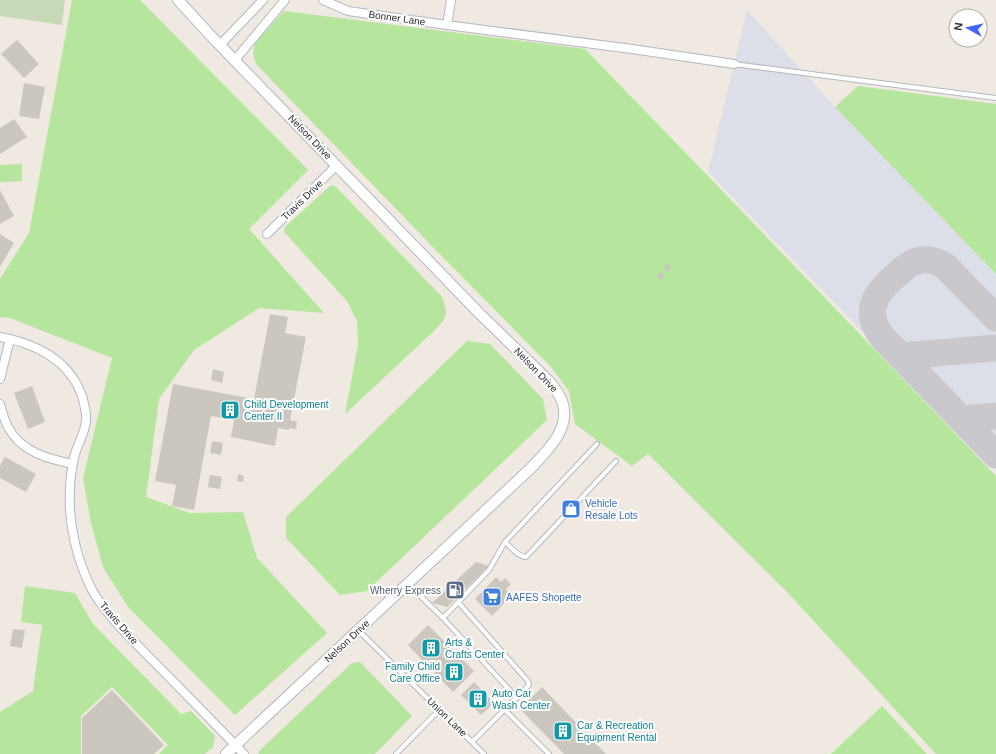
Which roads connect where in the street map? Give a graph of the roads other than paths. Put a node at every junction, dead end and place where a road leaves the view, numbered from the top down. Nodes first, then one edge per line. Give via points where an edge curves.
1 (178, 0) edge
2 (263, 0) edge
3 (285, 0) edge
4 (323, 0) edge
5 (451, 0) edge
6 (447, 25) junction
7 (220, 45) junction
8 (235, 60) junction
9 (734, 64) joint
10 (996, 98) edge
11 (337, 166) junction
12 (267, 234) dead end
13 (0, 337) edge
14 (10, 339) junction
15 (0, 378) edge
16 (0, 404) edge
17 (597, 444) dead end
18 (616, 461) dead end
19 (73, 464) junction
20 (505, 542) junction
21 (408, 584) junction
22 (458, 602) junction
23 (443, 618) junction
24 (358, 630) junction
25 (517, 698) junction
26 (439, 710) junction
27 (505, 710) junction
28 (472, 742) junction
29 (236, 745) junction
30 (226, 754) edge
31 (244, 754) edge
32 (396, 754) edge
33 (484, 754) edge
34 (549, 754) edge

1 - 7 street, Nelson Drive
2 - 7 street
3 - 8 street
4 - 6 street, Bonner Lane via 348,10
5 - 6 street
6 - 9 street, Bonner Lane
7 - 8 street, Nelson Drive
8 - 11 street, Nelson Drive
9 - 10 lane
11 - 12 street, Travis Drive
11 - 21 street, Nelson Drive via 479,313 550,382 562,401 564,411 560,432 548,450
13 - 14 street
14 - 15 street
14 - 19 street, Travis Drive via 28,344 57,360 74,379 85,406 86,420
16 - 19 street via 8,427 26,448 48,458
17 - 20 lane
18 - 20 lane via 526,557
19 - 29 street, Travis Drive via 70,490 72,529 80,561 93,591 121,628
20 - 22 lane via 489,570
21 - 23 lane
21 - 24 street, Nelson Drive
22 - 23 lane
22 - 25 lane via 528,681 528,685
23 - 25 lane
24 - 26 lane, Union Lane
24 - 29 street, Nelson Drive
25 - 27 lane
26 - 28 lane, Union Lane
26 - 32 lane
27 - 28 lane
27 - 34 lane
28 - 33 lane, Union Lane
29 - 30 street, Nelson Drive
29 - 31 street, Travis Drive

